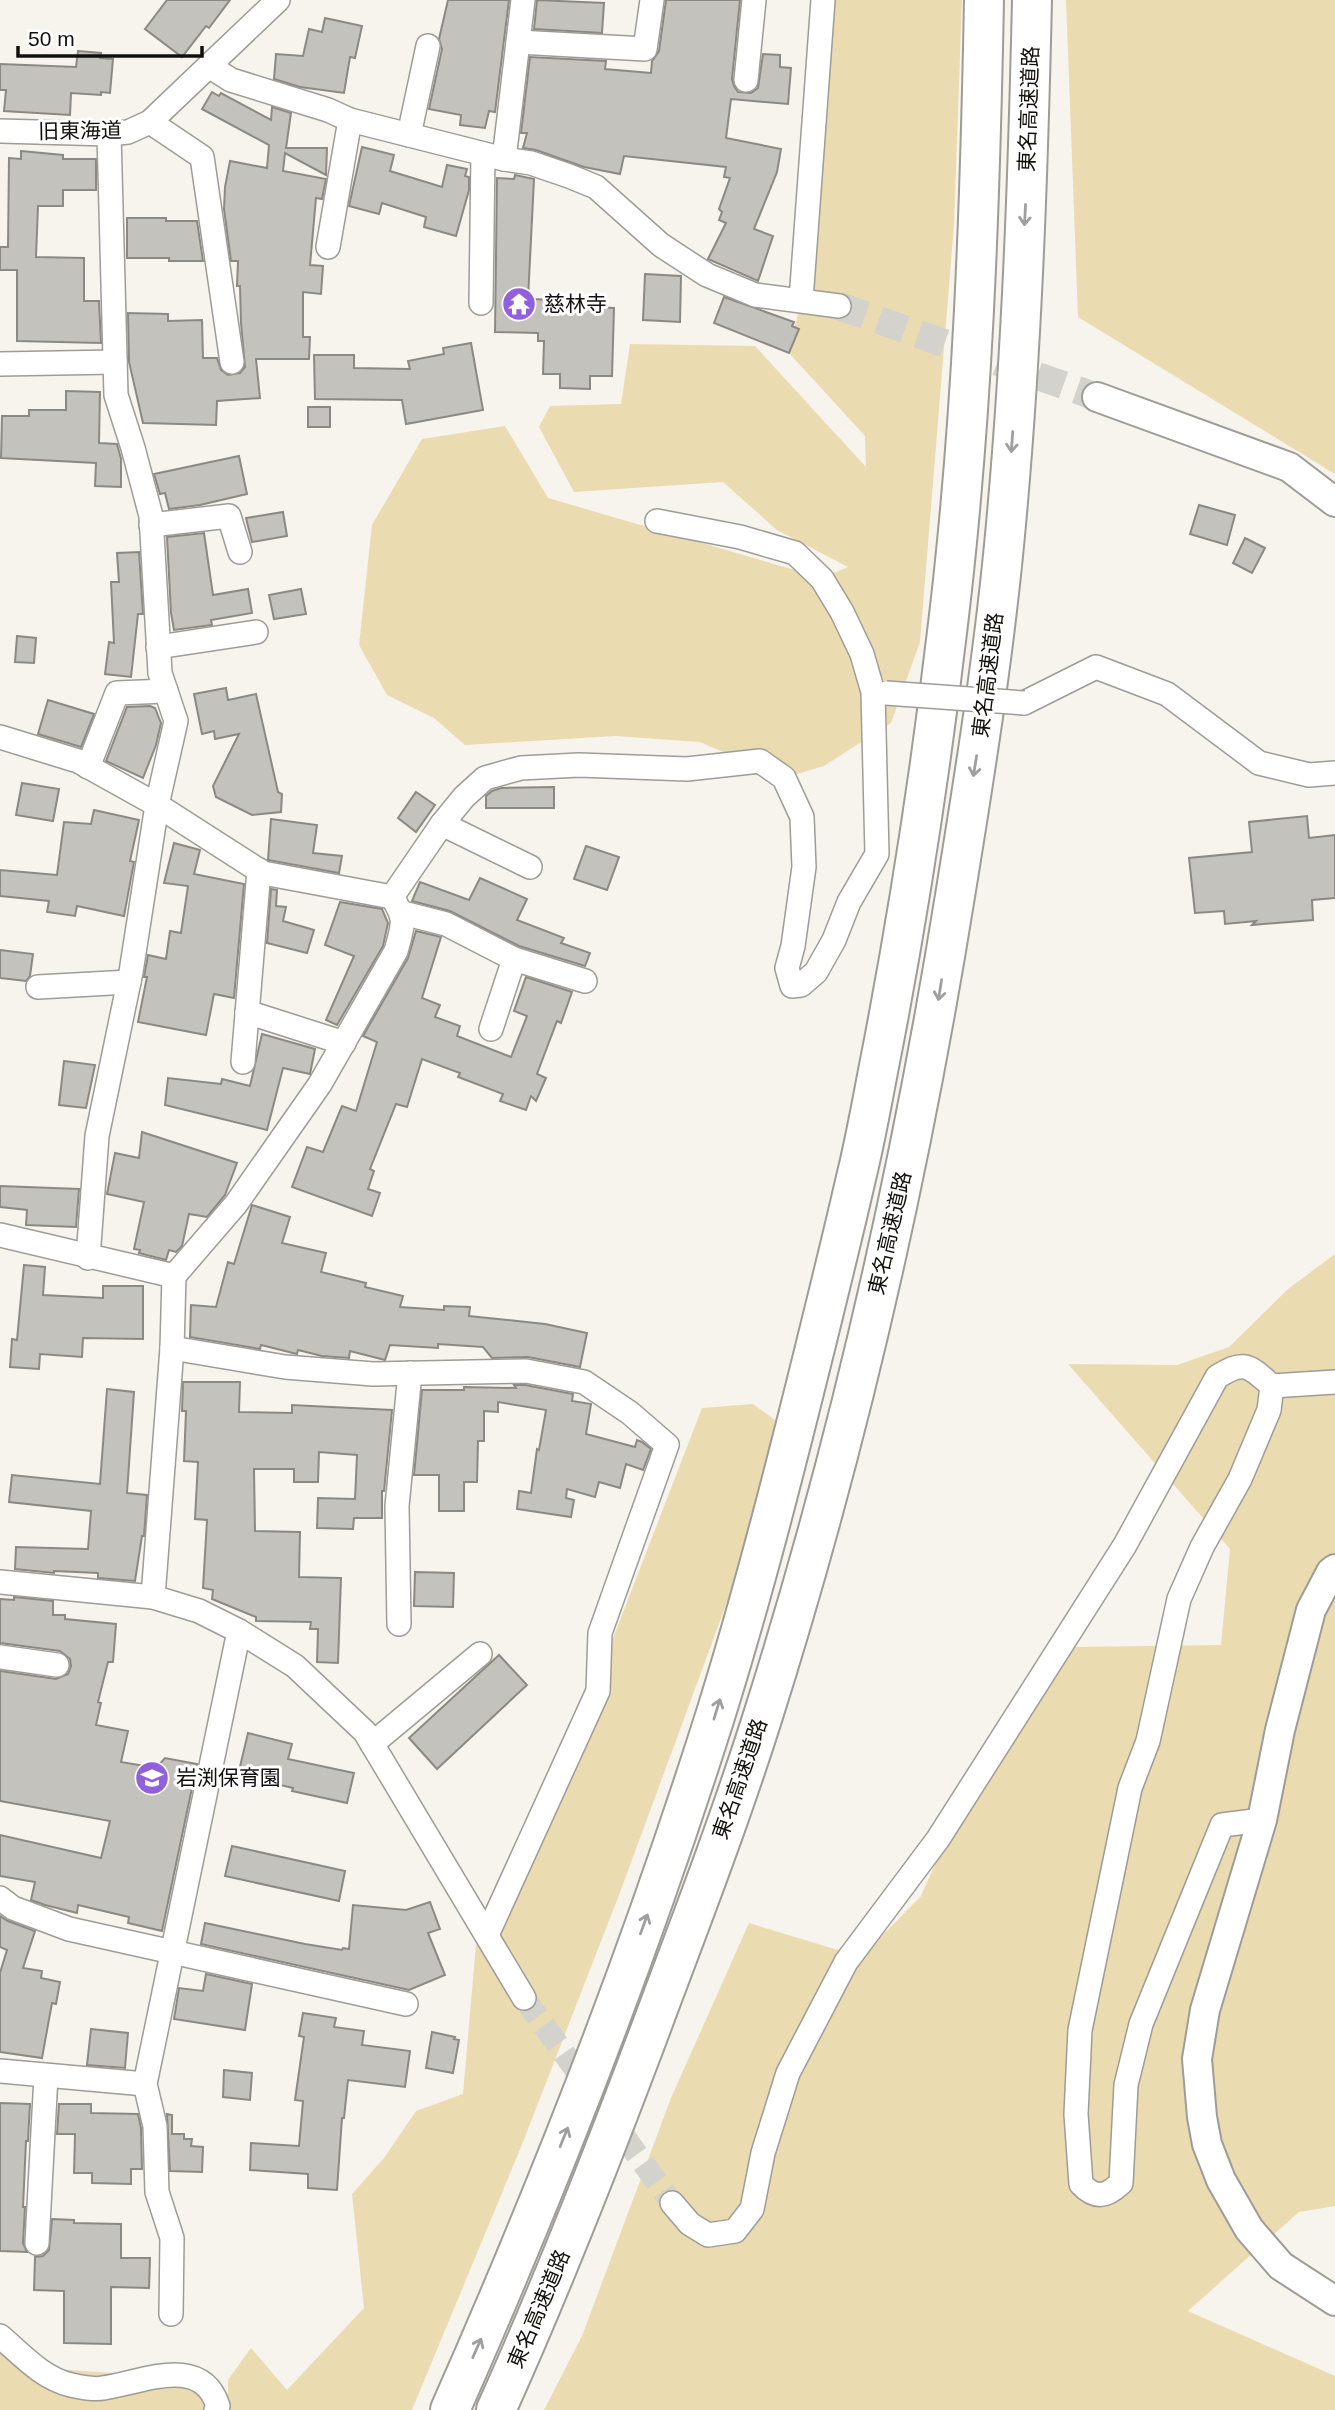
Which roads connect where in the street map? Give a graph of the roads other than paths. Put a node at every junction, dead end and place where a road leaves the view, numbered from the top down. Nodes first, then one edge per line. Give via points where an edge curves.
1 (278, 0) edge
2 (523, 0) edge
3 (652, 0) edge
4 (754, 0) edge
5 (823, 0) edge
6 (984, 0) edge
7 (1032, 0) edge
8 (518, 42) junction
9 (428, 46) dead end
10 (209, 65) junction
11 (746, 80) dead end
12 (350, 120) junction
13 (150, 122) junction
14 (0, 131) edge
15 (109, 134) junction
16 (409, 135) junction
17 (493, 157) junction
18 (328, 247) dead end
19 (801, 300) junction
20 (481, 303) dead end
21 (839, 306) tunnel mouth
22 (115, 362) junction
23 (232, 362) dead end
24 (0, 364) edge
25 (1097, 397) tunnel mouth
26 (1335, 502) edge
27 (657, 521) dead end
28 (151, 525) junction
29 (240, 552) dead end
30 (256, 632) dead end
31 (158, 647) junction
32 (166, 691) junction
33 (880, 692) junction
34 (0, 737) edge
35 (88, 767) junction
36 (1335, 773) edge
37 (157, 805) junction
38 (442, 824) junction
39 (530, 867) dead end
40 (259, 870) junction
41 (398, 905) junction
42 (514, 960) junction
43 (584, 981) dead end
44 (129, 982) junction
45 (38, 987) dead end
46 (247, 1012) junction
47 (491, 1028) dead end
48 (344, 1043) junction
49 (243, 1062) dead end
50 (0, 1235) edge
51 (88, 1258) junction
52 (174, 1276) junction
53 (172, 1348) junction
54 (410, 1373) junction
55 (1335, 1382) edge
56 (1272, 1386) junction
57 (1335, 1569) edge
58 (0, 1582) edge
59 (153, 1597) junction
60 (399, 1624) dead end
61 (239, 1631) junction
62 (480, 1654) dead end
63 (0, 1657) edge
64 (57, 1665) dead end
65 (372, 1744) junction
66 (1262, 1819) junction
67 (0, 1898) edge
68 (487, 1936) junction
69 (171, 1952) junction
70 (524, 1998) tunnel mouth
71 (406, 2004) dead end
72 (0, 2071) edge
73 (46, 2076) junction
74 (145, 2084) junction
75 (672, 2203) tunnel mouth
76 (37, 2243) dead end
77 (1335, 2301) edge
78 (172, 2314) dead end
79 (0, 2336) edge
80 (216, 2410) edge
81 (450, 2410) edge
82 (496, 2410) edge

1 - 10 street, 旧東海道
2 - 8 street
3 - 8 street via 645,49
4 - 11 street
5 - 19 street
81 -> 6 highway, 東名高速道路 via 567,2131 647,1917 716,1712 764,1551 858,1173 903,940 949,618 970,377
7 -> 82 highway, 東名高速道路 via 1022,290 1006,526 964,844 896,1214 812,1550 760,1724 605,2151
8 - 17 street
9 - 16 street
10 - 12 street via 231,80
10 - 13 street, 旧東海道
12 - 16 street
12 - 18 street
13 - 15 street, 旧東海道
13 - 23 street via 202,157
14 - 15 street, 旧東海道
15 - 22 street
16 - 17 street
17 - 19 street via 531,163 596,187 661,245 707,275 755,295
17 - 20 street
19 - 21 street
22 - 24 street
22 - 28 street via 116,396
25 - 26 street via 1289,467
27 - 33 street via 795,553 822,579
28 - 29 street via 229,516
28 - 31 street
30 - 31 street
31 - 32 street
32 - 35 street via 117,693
32 - 37 street via 176,721
33 - 36 street, bridge via 1024,703 1096,667 1167,694 1259,763 1309,775
33 - 38 street via 877,854 849,902 835,940 816,972 801,985 792,986 787,968 804,867 802,817 784,778 761,761 687,769 521,768 485,778
34 - 35 street
35 - 37 street
37 - 40 street
37 - 44 street
38 - 39 street
38 - 41 street
40 - 41 street
40 - 46 street
41 - 42 street
41 - 48 street via 402,930 396,951
42 - 43 street
42 - 47 street
44 - 45 street
44 - 51 street via 97,1136
46 - 48 street
46 - 49 street
48 - 52 street via 236,1204
50 - 51 street
51 - 52 street
52 - 53 street
53 - 54 street via 285,1367
53 - 59 street
54 - 60 street via 397,1506
54 - 68 street via 526,1371 584,1382 667,1445 600,1633 598,1691
55 - 56 street
56 - 66 street via 1269,1410 1240,1479 1202,1546 1179,1599 1148,1741 1130,1788 1080,2029 1076,2114 1082,2184 1089,2193 1101,2195 1121,2183 1126,2085 1141,2024 1222,1825
56 - 75 street via 1250,1367 1232,1367 1217,1377 1125,1545 937,1839 846,1962 788,2073 763,2153 752,2209 735,2231 708,2235 690,2224
57 - 66 street via 1311,1610
58 - 59 street
59 - 61 street via 199,1611
61 - 65 street via 295,1666
61 - 69 street
62 - 65 street
63 - 64 street
65 - 68 street
66 - 77 street via 1205,2011 1197,2059 1202,2117 1216,2168 1249,2229 1281,2266
67 - 69 street via 13,1908 69,1929
68 - 70 street
69 - 71 street
69 - 74 street
72 - 73 street
73 - 74 street
73 - 76 street
74 - 78 street via 155,2126 157,2192 172,2238
79 - 80 street via 41,2372 70,2385 101,2389 166,2375 192,2376 214,2393

